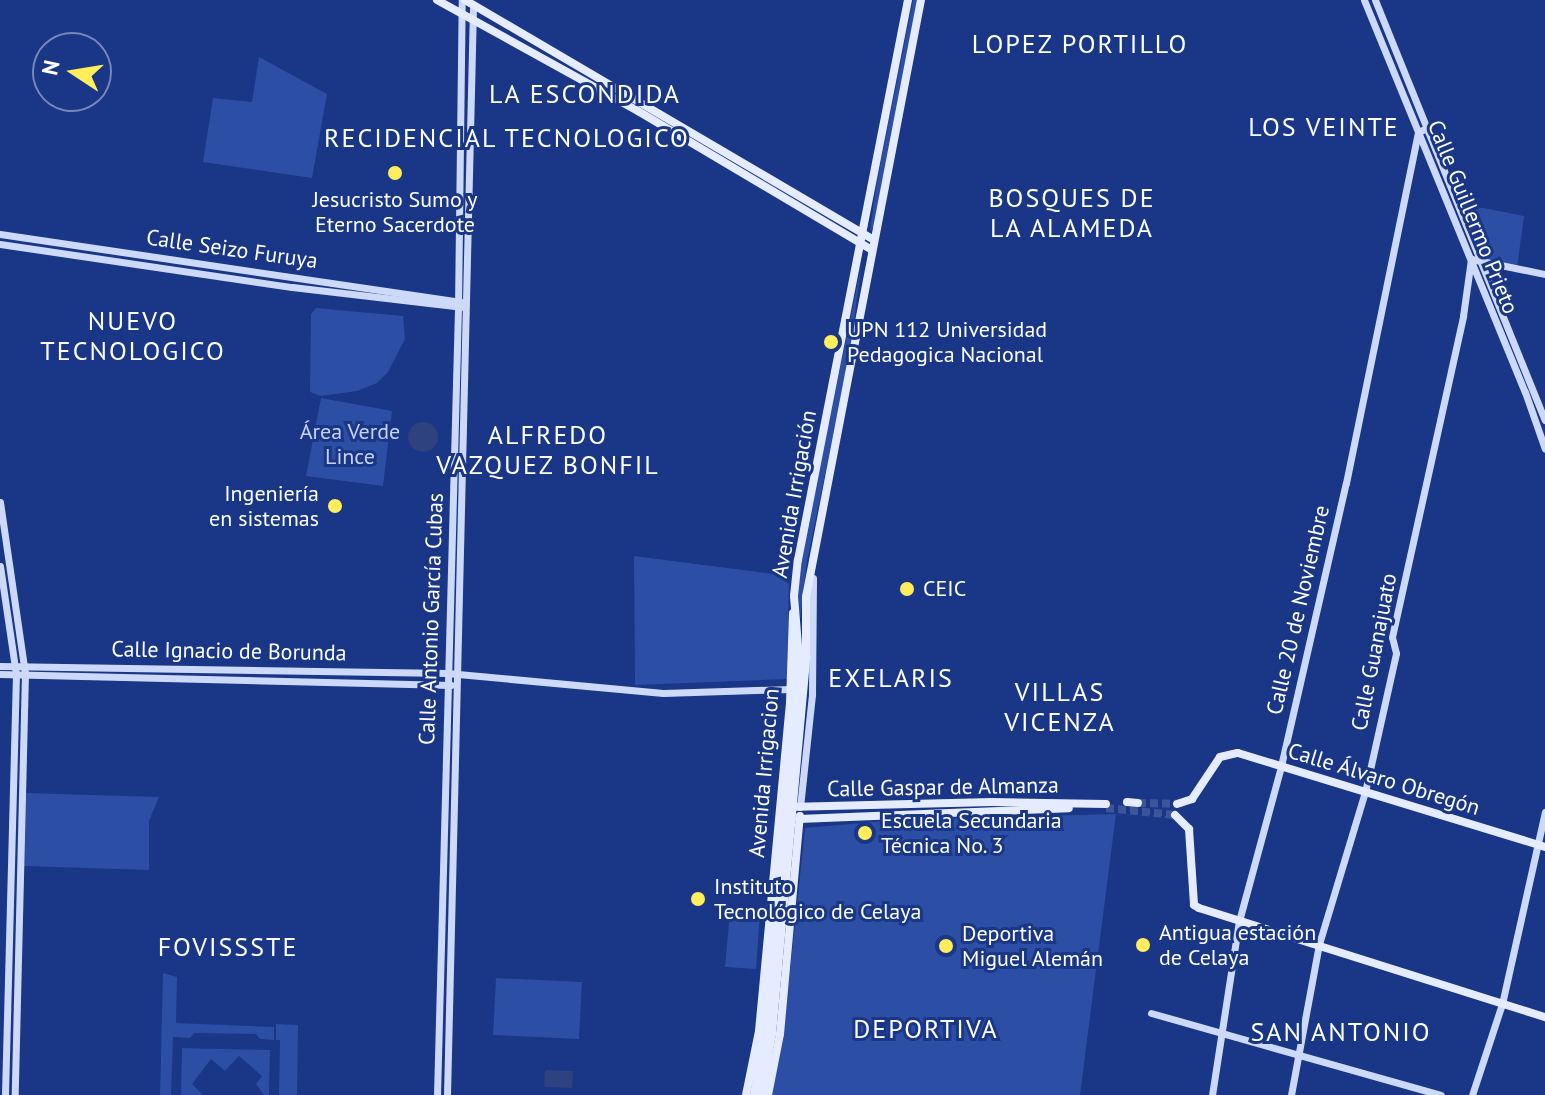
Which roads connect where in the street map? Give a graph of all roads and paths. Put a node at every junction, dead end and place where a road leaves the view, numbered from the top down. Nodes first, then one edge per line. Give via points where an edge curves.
1 (437, 0) edge
2 (908, 0) edge
3 (921, 0) edge
4 (1364, 0) edge
5 (1375, 0) edge
6 (467, 2) edge
7 (462, 13) junction
8 (473, 20) junction
9 (1427, 128) junction
10 (1418, 132) junction
11 (865, 214) junction
12 (848, 224) junction
13 (0, 234) edge
14 (861, 237) junction
15 (0, 244) edge
16 (873, 245) junction
17 (1471, 259) junction
18 (1483, 262) junction
19 (1545, 274) edge
20 (462, 304) junction
21 (1545, 420) edge
22 (1545, 449) edge
23 (0, 502) edge
24 (814, 558) junction
25 (0, 566) edge
26 (794, 596) junction
27 (802, 657) junction
28 (0, 666) edge
29 (20, 670) junction
30 (447, 673) junction
31 (0, 674) edge
32 (458, 674) junction
33 (447, 685) junction
34 (457, 685) junction
35 (791, 689) junction
36 (1281, 766) junction
37 (783, 776) junction
38 (803, 785) junction
39 (1365, 792) junction
40 (1127, 802) dead end
41 (1138, 803) tunnel mouth
42 (1177, 804) tunnel mouth
43 (779, 807) junction
44 (800, 807) junction
45 (1545, 812) edge
46 (1175, 815) dead end
47 (799, 819) junction
48 (1542, 846) edge
49 (772, 889) junction
50 (793, 893) junction
51 (1239, 921) junction
52 (768, 927) junction
53 (790, 928) junction
54 (1319, 944) junction
55 (1502, 1004) junction
56 (440, 1013) junction
57 (451, 1013) junction
58 (1151, 1013) dead end
59 (1545, 1017) edge
60 (1222, 1032) junction
61 (1299, 1054) junction
62 (5, 1095) edge
63 (15, 1095) edge
64 (437, 1095) edge
65 (447, 1095) edge
66 (746, 1095) edge
67 (754, 1095) edge
68 (761, 1095) edge
69 (768, 1095) edge
70 (1212, 1095) edge
71 (1291, 1095) edge
72 (1441, 1095) edge
73 (1472, 1095) edge

1 - 7 main road
2 - 11 main road, Avenida Irrigación
3 - 16 main road, Avenida Irrigación
4 - 10 street, Calle Guillermo Prieto
5 - 9 street, Calle Guillermo Prieto
6 - 7 street, Calle Antonio García Cubas
6 - 8 street, Calle Antonio García Cubas
6 - 12 main road
7 - 8 main road
7 - 20 street, Calle Antonio García Cubas
8 - 14 main road
8 - 20 street, Calle Antonio García Cubas
9 - 10 street
9 - 18 street, Calle Guillermo Prieto
10 - 17 street, Calle Guillermo Prieto
10 - 36 street, Calle 20 de Noviembre
11 - 12 main road
11 - 14 main road, Avenida Irrigación
12 - 14 main road
13 - 20 street, Calle Seizo Furuya
14 - 16 main road
14 - 26 main road, Avenida Irrigación
15 - 20 street, Calle Seizo Furuya via 270,284
16 - 24 main road, Avenida Irrigación
17 - 18 street
17 - 22 street, Calle Guillermo Prieto
17 - 39 street, Calle Guanajuato
18 - 19 street
18 - 21 street, Calle Guillermo Prieto
20 - 30 street, Calle Antonio García Cubas
20 - 32 street, Calle Antonio García Cubas
23 - 29 street
24 - 27 main road, Avenida Irrigación
24 - 38 street, Avenida Irrigacion via 812,694
25 - 29 street
26 - 27 main road, Avenida Irrigación
26 - 35 main road, Avenida Irrigacion
27 - 67 main road, Avenida Irrigación, bridge via 765,1032
27 - 68 main road, Avenida Irrigación, bridge via 772,1034
28 - 29 street, Calle Ignacio de Borunda
29 - 30 street, Calle Ignacio de Borunda
29 - 31 street, Calle Ignacio de Borunda
29 - 33 street, Calle Ignacio de Borunda via 163,680
29 - 62 street
29 - 63 street
30 - 32 street, Calle Ignacio de Borunda
30 - 33 street, Calle Antonio García Cubas
32 - 34 street, Calle Antonio García Cubas
32 - 35 street, Calle Ignacio de Borunda via 663,693
33 - 34 street, Calle Ignacio de Borunda
33 - 56 street, Calle Antonio García Cubas
34 - 57 street, Calle Antonio García Cubas
35 - 37 main road, Avenida Irrigacion
36 - 39 main road, Calle Álvaro Obregón
36 - 42 main road, Calle Álvaro Obregón via 1226,754 1213,763 1192,799
36 - 51 street, Calle 20 de Noviembre
37 - 38 street via 791,787
37 - 43 main road, Avenida Irrigacion
38 - 44 street, Avenida Irrigacion
39 - 48 main road, Calle Álvaro Obregón
39 - 54 street, Calle Guanajuato
40 - 41 main road
43 - 44 main road, Calle Gaspar de Almanza
43 - 49 main road, Avenida Irrigacion
44 - 47 main road, Avenida Irrigacion
44 - 47 main road, Calle Gaspar de Almanza via 992,802 1106,806
45 - 48 street
46 - 51 main road via 1189,829 1194,905
47 - 50 main road, Avenida Irrigacion
48 - 55 street
49 - 50 main road via 780,897
49 - 52 main road, Avenida Irrigacion
50 - 53 main road, Avenida Irrigacion
51 - 54 main road
51 - 60 street, Calle 20 de Noviembre
52 - 53 street via 777,920
52 - 66 main road, Avenida Irrigacion via 759,1031
53 - 69 main road, Avenida Irrigacion
54 - 55 main road
54 - 61 street, Calle Guanajuato
55 - 59 main road
55 - 73 street
56 - 57 street
56 - 64 street, Calle Antonio García Cubas
57 - 65 street, Calle Antonio García Cubas
58 - 60 street
60 - 61 street
60 - 70 street, Calle 20 de Noviembre
61 - 71 street, Calle Guanajuato
61 - 72 street

